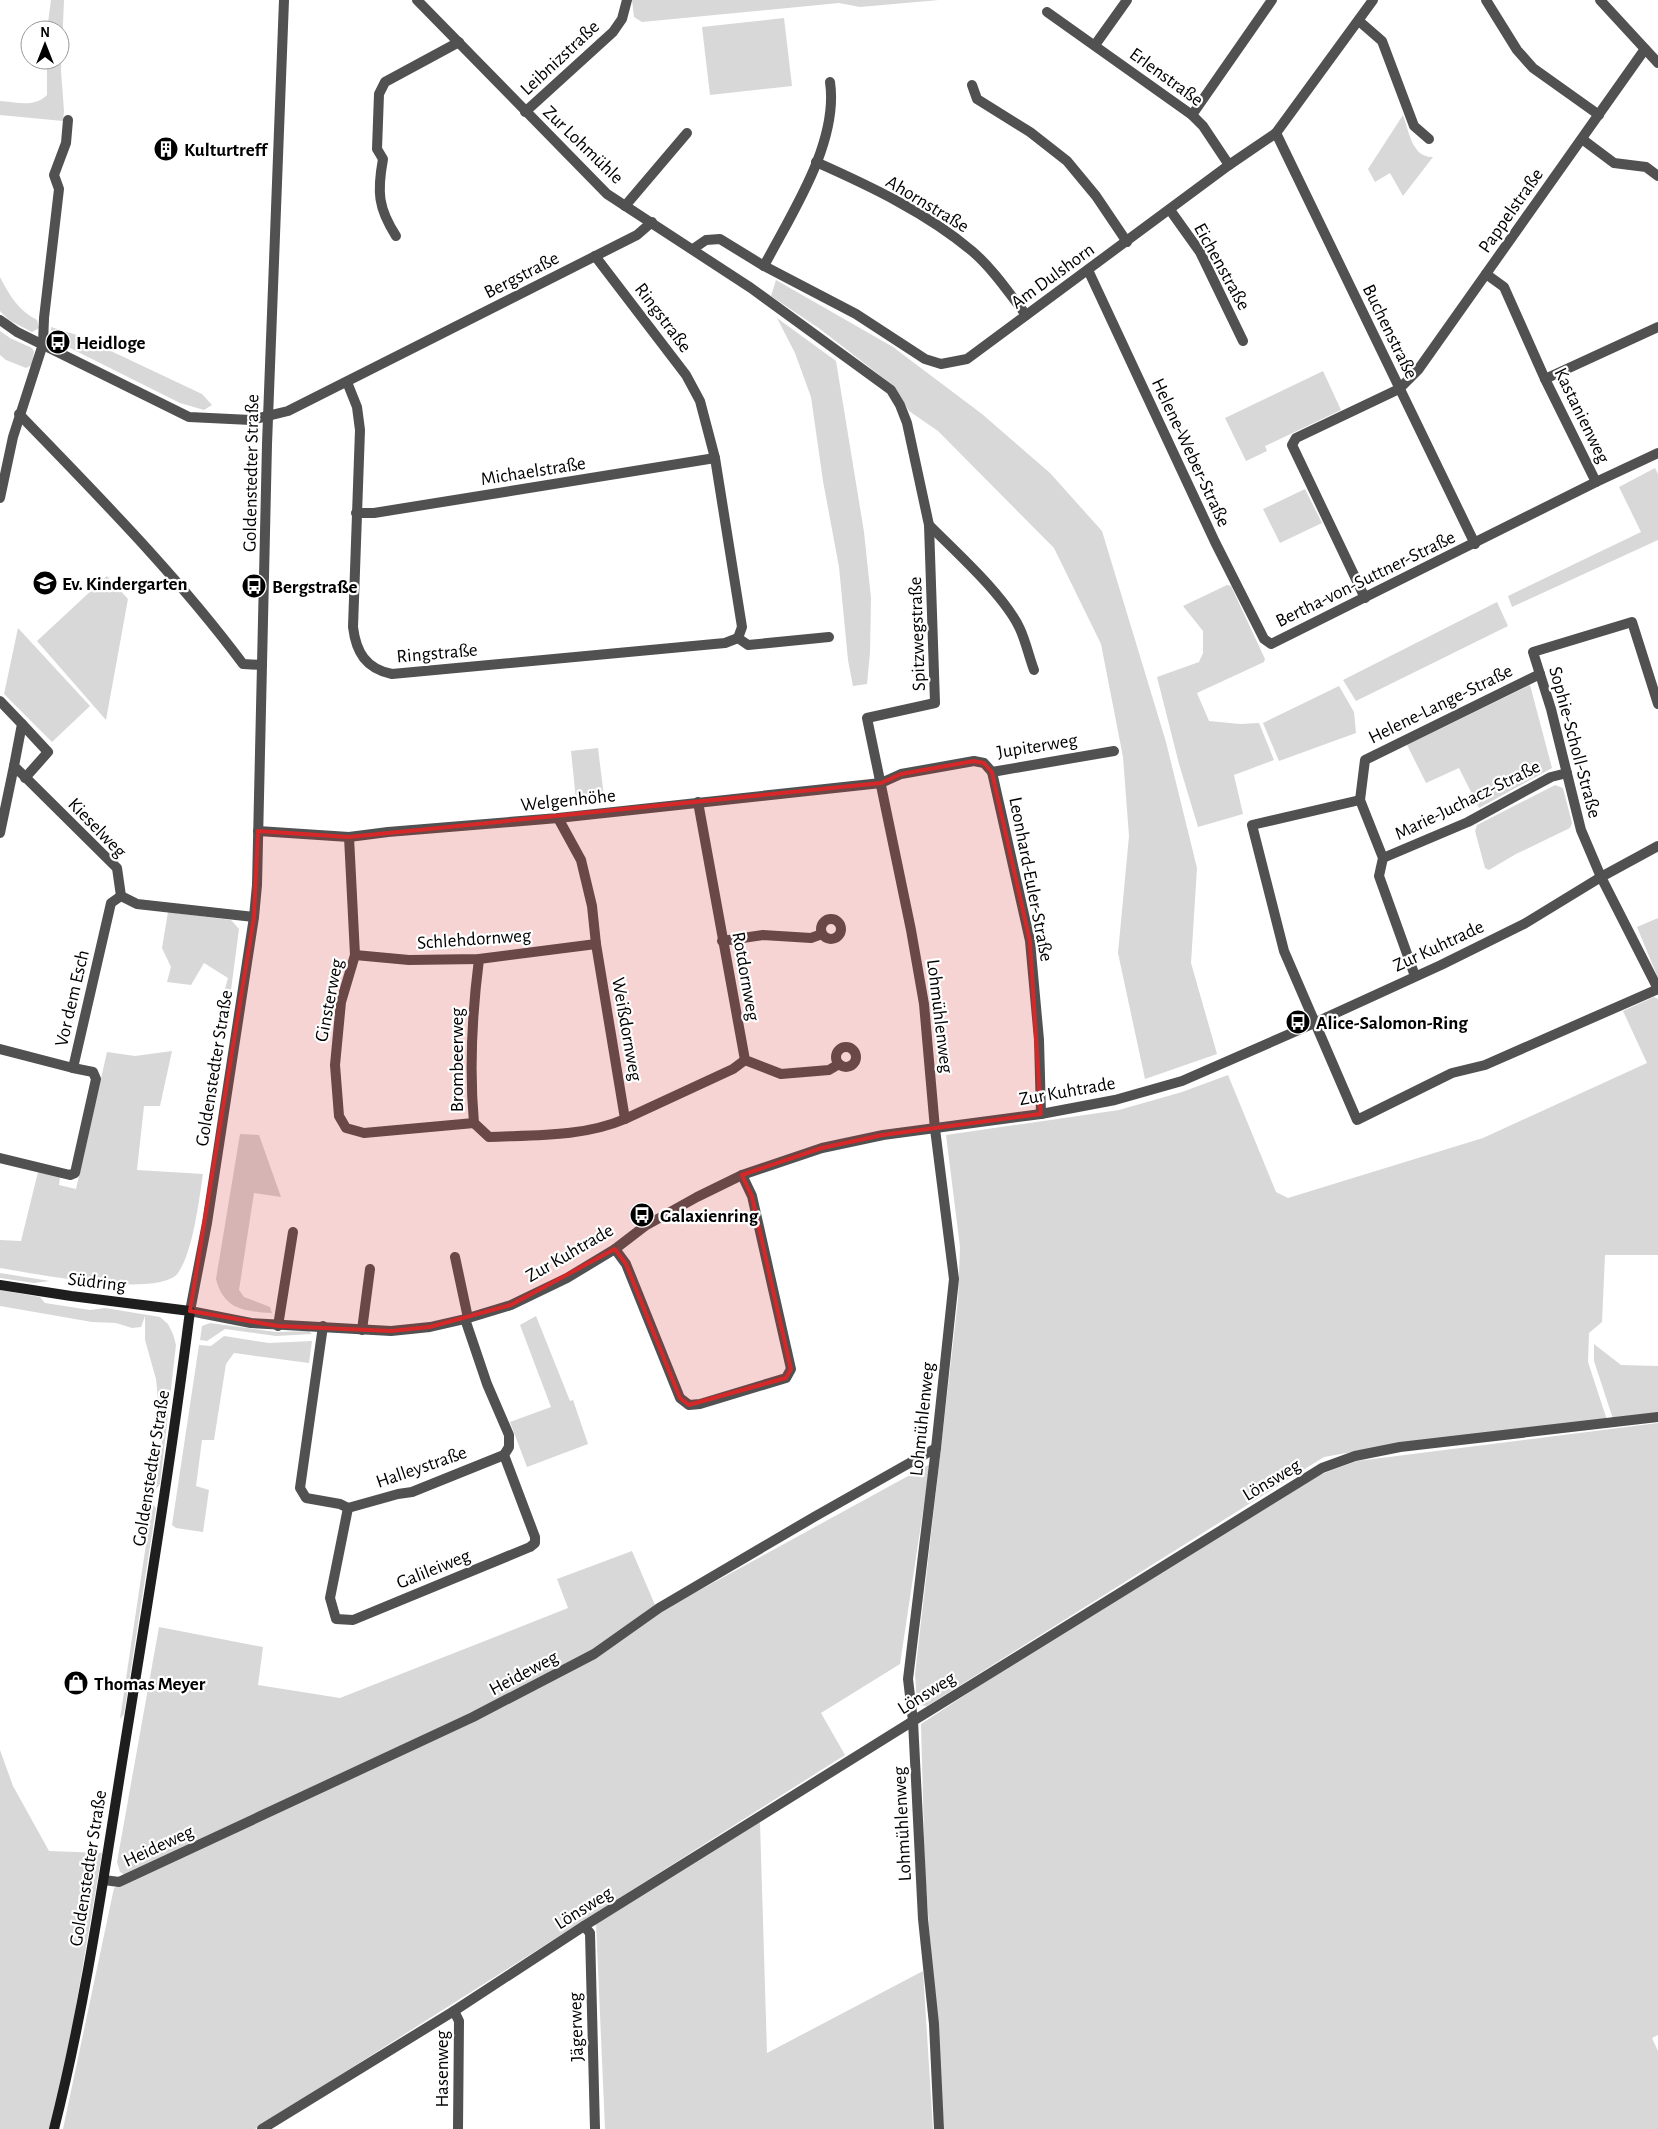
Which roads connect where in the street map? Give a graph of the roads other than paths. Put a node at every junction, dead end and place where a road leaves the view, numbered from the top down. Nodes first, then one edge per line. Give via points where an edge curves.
1 (284, 0) edge
2 (417, 0) edge
3 (627, 0) edge
4 (1127, 0) edge
5 (1272, 0) edge
6 (1373, 0) edge
7 (1486, 0) edge
8 (1600, 0) edge
9 (1047, 12) dead end
10 (1359, 21) junction
11 (459, 42) junction
12 (1095, 45) junction
13 (1645, 49) junction
14 (1658, 63) edge
15 (830, 82) dead end
16 (972, 85) dead end
17 (526, 112) junction
18 (1192, 114) junction
19 (1599, 115) junction
20 (68, 120) dead end
21 (687, 133) dead end
22 (1276, 133) junction
23 (1429, 139) dead end
24 (1582, 139) junction
25 (816, 162) junction
26 (1229, 165) junction
27 (1658, 176) edge
28 (625, 206) junction
29 (1170, 210) junction
30 (652, 222) junction
31 (396, 236) dead end
32 (1127, 242) junction
33 (693, 249) junction
34 (595, 256) junction
35 (764, 266) junction
36 (1088, 270) junction
37 (1486, 274) junction
38 (1026, 315) junction
39 (0, 320) edge
40 (797, 321) joint
41 (1658, 327) edge
42 (1243, 341) dead end
43 (43, 344) junction
44 (1545, 379) junction
45 (347, 382) junction
46 (1400, 389) junction
47 (19, 414) junction
48 (268, 417) junction
49 (1658, 453) edge
50 (715, 458) junction
51 (1596, 482) junction
52 (0, 498) edge
53 (356, 513) junction
54 (929, 525) junction
55 (1475, 544) junction
56 (1365, 598) junction
57 (829, 637) dead end
58 (738, 638) junction
59 (1271, 644) joint
60 (262, 665) junction
61 (1034, 670) dead end
62 (1540, 674) junction
63 (0, 701) edge
64 (1658, 704) edge
65 (867, 718) joint
66 (22, 724) junction
67 (1114, 750) dead end
68 (14, 766) junction
69 (992, 772) junction
70 (1567, 773) junction
71 (25, 778) junction
72 (881, 783) junction
73 (1360, 800) junction
74 (698, 802) junction
75 (558, 818) junction
76 (258, 831) junction
77 (0, 833) edge
78 (349, 837) junction
79 (1658, 846) edge
80 (1383, 858) junction
81 (1601, 877) junction
82 (121, 896) junction
83 (254, 916) junction
84 (822, 934) dead end
85 (722, 942) junction
86 (596, 944) junction
87 (355, 955) junction
88 (479, 959) junction
89 (1415, 976) junction
90 (1314, 1023) junction
91 (0, 1049) edge
92 (745, 1060) junction
93 (839, 1064) dead end
94 (74, 1068) junction
95 (1041, 1114) junction
96 (625, 1119) junction
97 (474, 1124) junction
98 (936, 1129) junction
99 (0, 1158) edge
100 (742, 1175) junction
101 (293, 1232) dead end
102 (615, 1249) junction
103 (455, 1257) dead end
104 (370, 1269) dead end
105 (0, 1285) edge
106 (190, 1311) junction
107 (467, 1319) junction
108 (278, 1326) junction
109 (323, 1326) junction
110 (362, 1330) junction
111 (1658, 1417) edge
112 (936, 1448) junction
113 (504, 1455) junction
114 (348, 1508) junction
115 (913, 1720) junction
116 (104, 1880) junction
117 (584, 1926) junction
118 (454, 2011) junction
119 (54, 2129) edge
120 (262, 2129) edge
121 (458, 2129) edge
122 (595, 2129) edge
123 (939, 2129) edge

1 - 48 street, Goldenstedter Straße
2 - 11 street, Zur Lohmühle
3 - 17 street, Leibnizstraße via 622,19 613,32
4 - 12 street
5 - 18 street
6 - 10 street, Am Dulshorn
7 - 19 street via 1517,50 1533,68
8 - 13 street
9 - 12 street, Erlenstraße
10 - 22 street, Am Dulshorn
10 - 23 street via 1382,41 1414,126
11 - 17 street, Zur Lohmühle
11 - 31 street via 386,82 379,94 377,149 383,159 380,204
12 - 18 street, Erlenstraße
13 - 14 street
13 - 19 street, Pappelstraße
15 - 25 street via 831,111
16 - 32 street via 977,100 1030,132 1067,161
17 - 28 street, Zur Lohmühle via 607,194
18 - 26 street, Erlenstraße
19 - 24 street, Pappelstraße
20 - 43 street via 66,143 54,175 59,189
21 - 28 street
22 - 26 street, Am Dulshorn
22 - 46 street, Buchenstraße
24 - 27 street via 1614,163 1646,167
24 - 37 street, Pappelstraße
25 - 35 street
25 - 38 street, Ahornstraße via 906,206 939,226 994,273
26 - 29 street, Am Dulshorn
28 - 30 street, Zur Lohmühle
29 - 32 street, Am Dulshorn
29 - 42 street, Eichenstraße via 1200,252
30 - 33 street, Zur Lohmühle
30 - 34 street, Bergstraße via 637,235
32 - 36 street, Am Dulshorn
33 - 35 street, Am Dulshorn via 706,240 720,239
33 - 40 street, Zur Lohmühle
34 - 45 street, Bergstraße
34 - 50 street, Ringstraße via 686,375 700,401
35 - 38 street, Am Dulshorn via 856,314 925,359 941,364 967,359
36 - 38 street, Am Dulshorn
36 - 59 street, Helene-Weber-Straße via 1215,542 1264,639
37 - 44 street, Kastanienweg via 1504,287
37 - 46 street, Pappelstraße via 1418,370
39 - 43 street, Bergstraße
40 - 54 street, Spitzwegstraße via 891,390 907,423
41 - 44 street
43 - 47 street
43 - 48 street, Bergstraße via 189,417 251,420
44 - 51 street, Kastanienweg
45 - 48 street, Bergstraße via 288,411
45 - 53 street, Ringstraße via 357,407 360,430
46 - 55 street, Buchenstraße
46 - 56 street via 1296,438 1292,445
47 - 52 street
47 - 60 street via 165,566 243,664
48 - 60 street, Goldenstedter Straße
49 - 51 street
50 - 53 street, Michaelstraße via 383,512
50 - 58 street, Ringstraße via 742,627
51 - 55 street, Kastanienweg
53 - 58 street, Ringstraße via 353,627 361,655 378,671 392,674 725,643
54 - 61 street via 1012,614 1021,630
54 - 65 street, Spitzwegstraße via 936,703
55 - 56 street, Bertha-von-Suttner-Straße
56 - 59 street, Bertha-von-Suttner-Straße
57 - 58 street, Ringstraße via 748,645
60 - 76 street, Goldenstedter Straße
62 - 64 street, Sophie-Scholl-Straße via 1533,652 1632,622
62 - 70 street, Sophie-Scholl-Straße
62 - 73 street, Helene-Lange-Straße via 1365,760
63 - 66 street
65 - 72 street, Lohmühlenweg
66 - 68 street
66 - 71 street via 48,752
67 - 69 street, Jupiterweg
68 - 71 street, Kieselweg
68 - 77 street
69 - 72 street, Jupiterweg via 984,763 974,761 901,774
69 - 95 street, Leonhard-Euler-Straße via 1030,941 1039,1040
70 - 80 street, Marie-Juchacz-Straße via 1551,777 1468,822
70 - 81 street, Sophie-Scholl-Straße via 1581,830
71 - 82 street, Kieselweg via 117,868
72 - 74 street, Welgenhöhe
72 - 98 street, Lohmühlenweg via 924,1004
73 - 80 street
73 - 90 street via 1252,825 1284,951
74 - 75 street, Welgenhöhe
74 - 85 street, Rotdornweg
75 - 78 street, Welgenhöhe
75 - 86 street, Weißdornweg via 581,860 592,906
76 - 78 street, Welgenhöhe
76 - 83 street, Goldenstedter Straße
78 - 87 street, Ginsterweg
79 - 81 street, Zur Kuhtrade
80 - 89 street via 1379,876
81 - 89 street, Zur Kuhtrade via 1524,924
81 - 90 street via 1658,989 1485,1065 1452,1073 1357,1120
82 - 83 street via 137,904
82 - 94 street, Vor dem Esch via 111,903
83 - 106 street, Goldenstedter Straße via 207,1223
84 - 85 street via 811,938 763,935
85 - 92 street, Rotdornweg
86 - 88 street, Schlehdornweg
86 - 96 street, Weißdornweg
87 - 88 street, Schlehdornweg via 409,960
87 - 97 street, Ginsterweg via 341,1002 335,1065 339,1116 346,1128 364,1133
88 - 97 street, Brombeerweg via 471,1046
89 - 90 street, Zur Kuhtrade
90 - 95 street, Zur Kuhtrade via 1182,1081 1152,1091
91 - 94 street, Vor dem Esch
92 - 93 street via 782,1074 829,1070
92 - 96 street, Weißdornweg via 733,1069
94 - 99 street via 92,1072 96,1080 74,1173 70,1175
95 - 98 street, Zur Kuhtrade
96 - 97 street, Brombeerweg via 606,1128 489,1137
98 - 100 street, Zur Kuhtrade via 883,1135 822,1148
98 - 112 street, Lohmühlenweg via 954,1279
100 - 102 street, Zur Kuhtrade via 645,1226
100 - 102 street via 752,1196 791,1369 786,1378 700,1404 689,1404 680,1398 626,1264
101 - 108 street
102 - 107 street, Zur Kuhtrade via 567,1278 511,1305
103 - 107 street
104 - 110 street
105 - 106 main road, Südring
106 - 108 street, Zur Kuhtrade via 251,1324
106 - 116 main road, Goldenstedter Straße
107 - 110 street, Zur Kuhtrade via 399,1331
107 - 113 street via 487,1384 509,1435 509,1447
108 - 109 street, Zur Kuhtrade
109 - 110 street, Zur Kuhtrade
109 - 114 street via 300,1488 306,1498
111 - 115 street, Lönsweg via 1400,1447 1335,1462
112 - 115 street, Lohmühlenweg via 908,1679
112 - 116 street, Heideweg via 659,1608 594,1654 473,1717 119,1882
113 - 114 street, Halleystraße via 412,1492
113 - 114 street, Galileiweg via 535,1542 530,1547 353,1620 336,1619 330,1598
115 - 117 street, Lönsweg
115 - 123 street, Lohmühlenweg via 923,1918 934,2024
116 - 119 main road, Goldenstedter Straße via 69,2068
117 - 118 street, Lönsweg
117 - 122 street, Jägerweg via 590,1933
118 - 120 street, Lönsweg
118 - 121 street, Hasenweg via 459,2021

